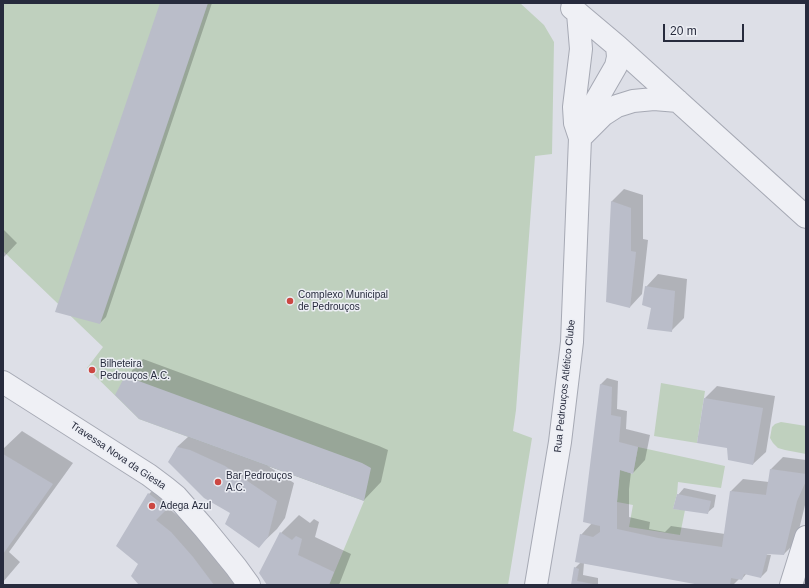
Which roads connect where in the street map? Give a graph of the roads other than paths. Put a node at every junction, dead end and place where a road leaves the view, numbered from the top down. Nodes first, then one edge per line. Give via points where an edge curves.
1 (572, 8) edge
2 (617, 46) junction
3 (678, 101) junction
4 (580, 138) junction
5 (806, 217) edge
6 (4, 384) edge
7 (806, 537) edge
8 (249, 585) edge
9 (536, 585) edge
10 (791, 585) edge

1 - 2 street
1 - 4 street, Rua Pedrouços Atlético Clube via 581,49 574,107 575,123
2 - 3 street
2 - 4 street, Rua Pedrouços Atlético Clube via 616,66 597,99
3 - 4 street via 633,100 617,106
3 - 5 street
4 - 9 street, Rua Pedrouços Atlético Clube via 572,342 560,442
6 - 8 street, Travessa Nova da Giesta via 165,486 184,504
7 - 10 street

